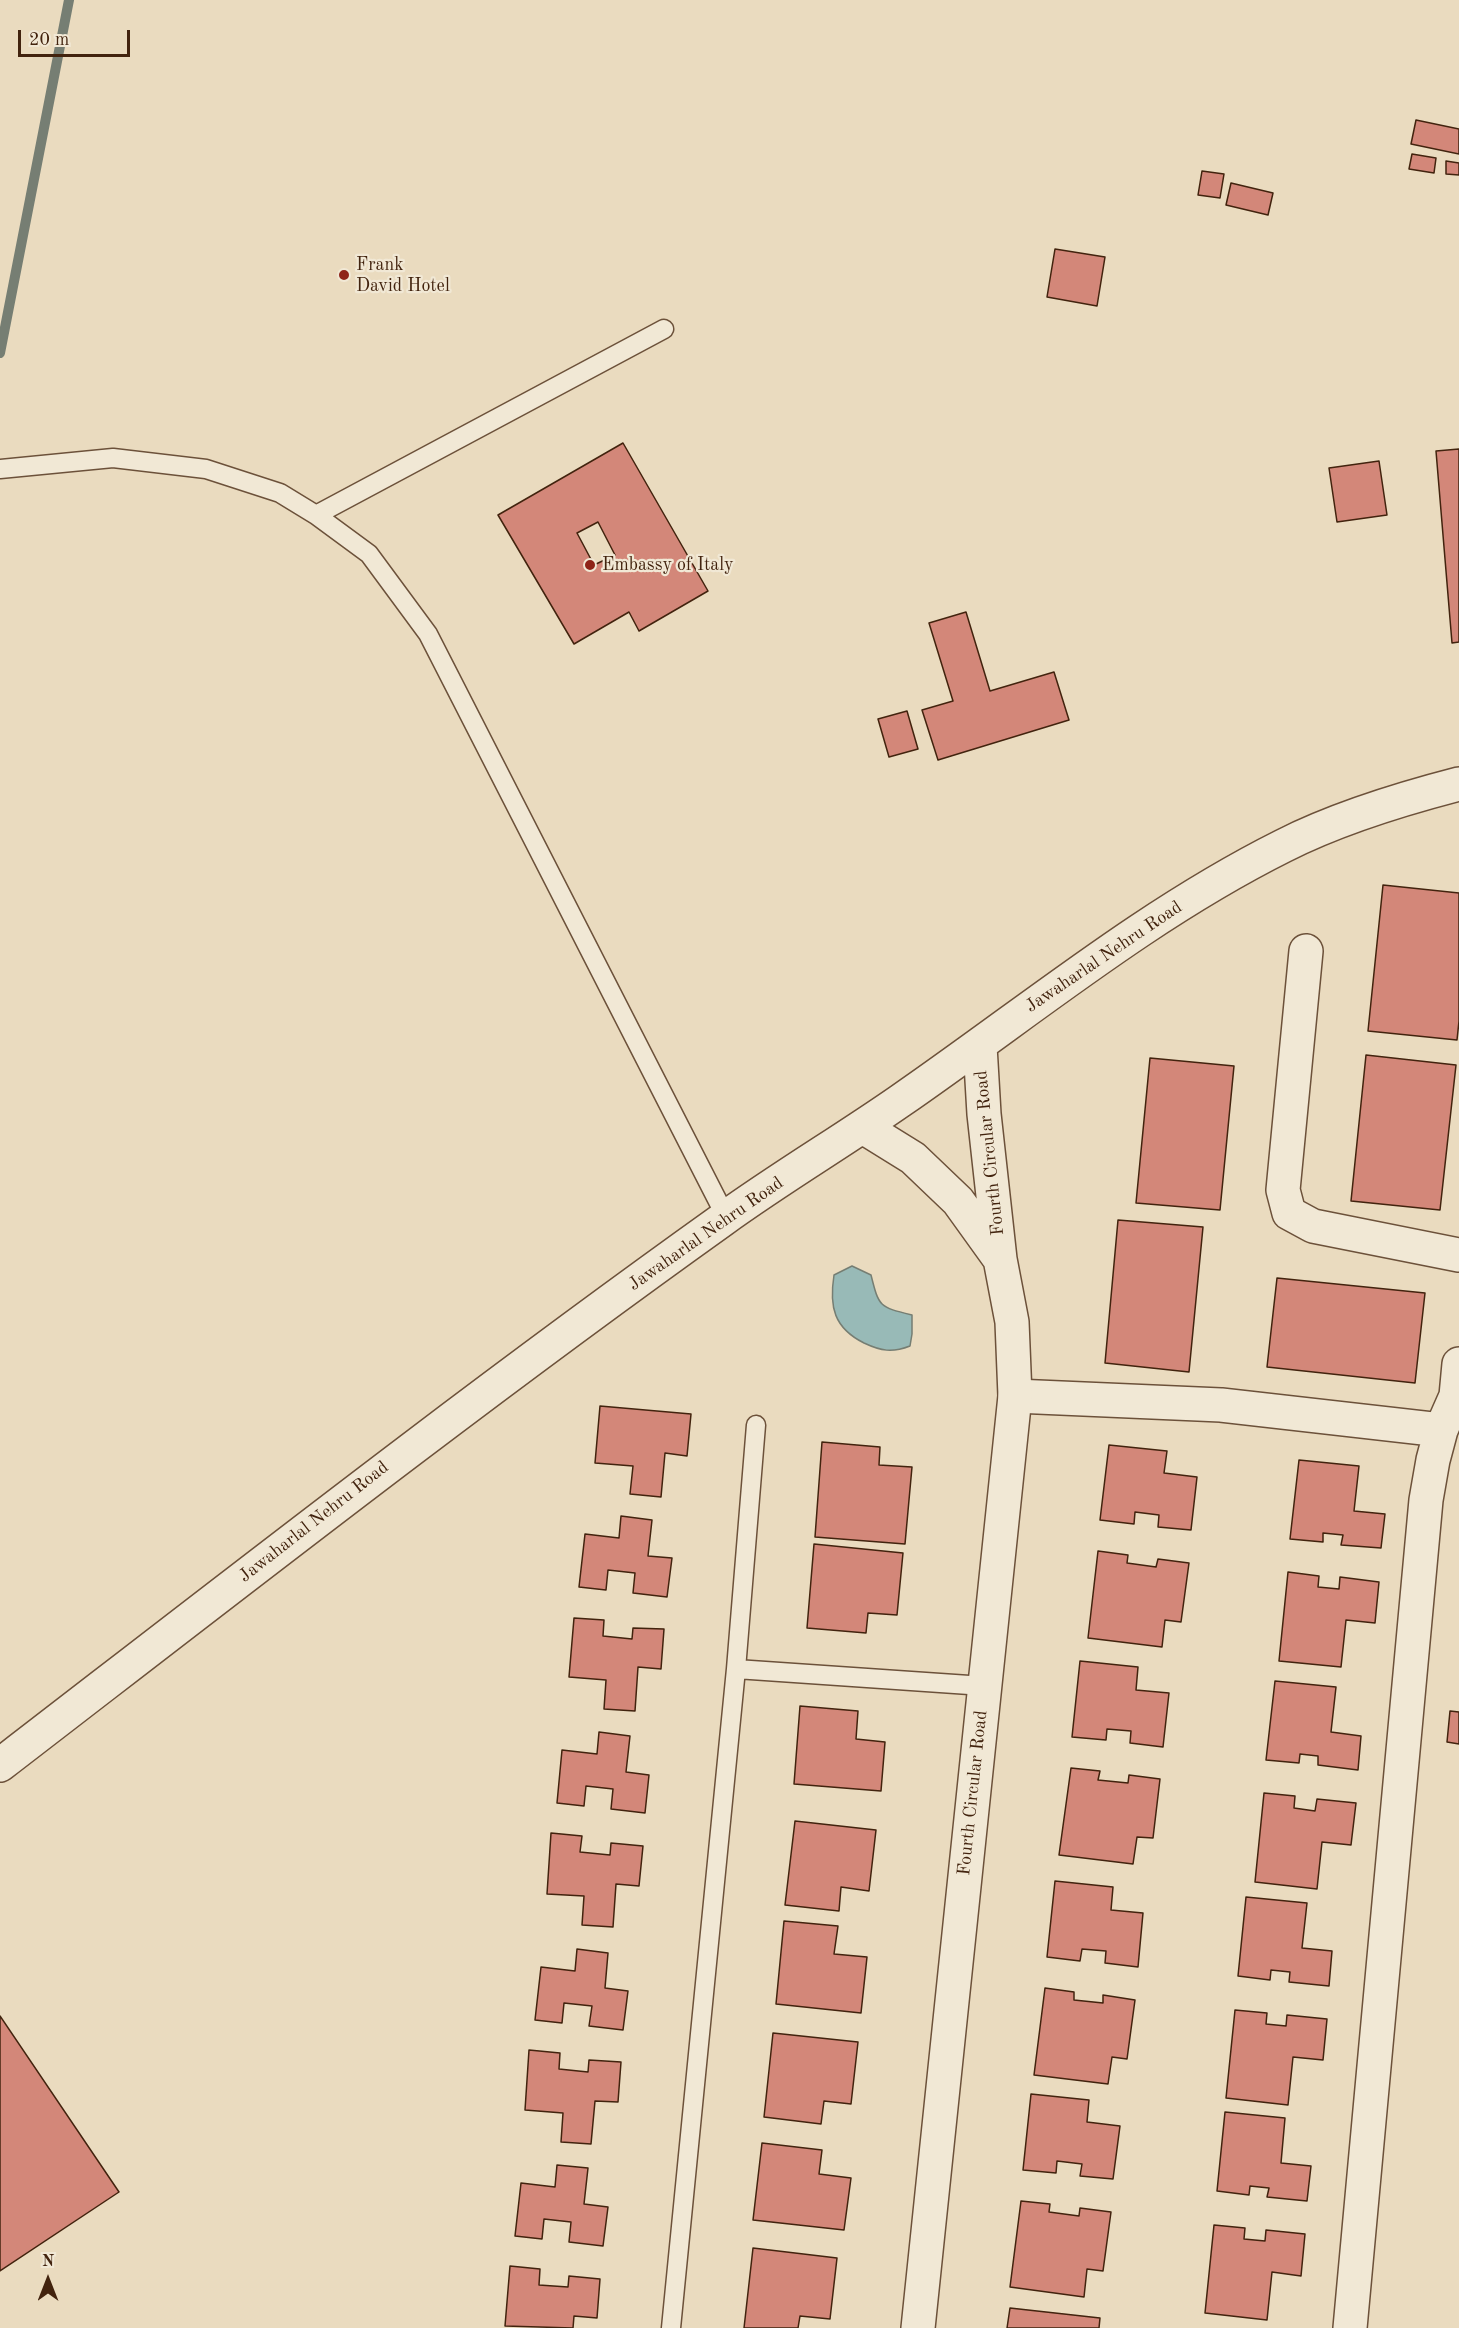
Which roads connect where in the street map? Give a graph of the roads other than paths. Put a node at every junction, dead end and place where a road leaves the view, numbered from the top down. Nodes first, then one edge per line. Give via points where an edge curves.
1 (664, 329) dead end
2 (0, 470) edge
3 (316, 515) junction
4 (1459, 784) edge
5 (1306, 951) dead end
6 (980, 1046) junction
7 (863, 1127) junction
8 (726, 1217) junction
9 (1459, 1255) edge
10 (1000, 1259) junction
11 (1459, 1364) edge
12 (1015, 1396) junction
13 (756, 1425) dead end
14 (1441, 1430) junction
15 (736, 1669) junction
16 (984, 1686) junction
17 (0, 1766) edge
18 (671, 2328) edge
19 (918, 2328) edge
20 (1350, 2328) edge

1 - 3 lane
2 - 3 lane via 113,458 206,469 280,493
3 - 8 lane via 369,554 428,634
4 - 6 street, Jawaharlal Nehru Road via 1394,801 1286,844 1159,916 1052,990
5 - 9 street via 1283,1191 1289,1214 1313,1226
6 - 7 street, Jawaharlal Nehru Road
6 - 10 street, Fourth Circular Road
7 - 8 street, Jawaharlal Nehru Road
7 - 10 street, Fourth Circular Road via 913,1158 943,1186
8 - 17 street, Jawaharlal Nehru Road via 406,1452
10 - 12 street, Fourth Circular Road via 1012,1322
11 - 14 street via 1456,1396
12 - 14 street via 1221,1405
12 - 16 street, Fourth Circular Road
13 - 15 lane
14 - 20 street via 1426,1500
15 - 16 lane
15 - 18 lane
16 - 19 street, Fourth Circular Road

